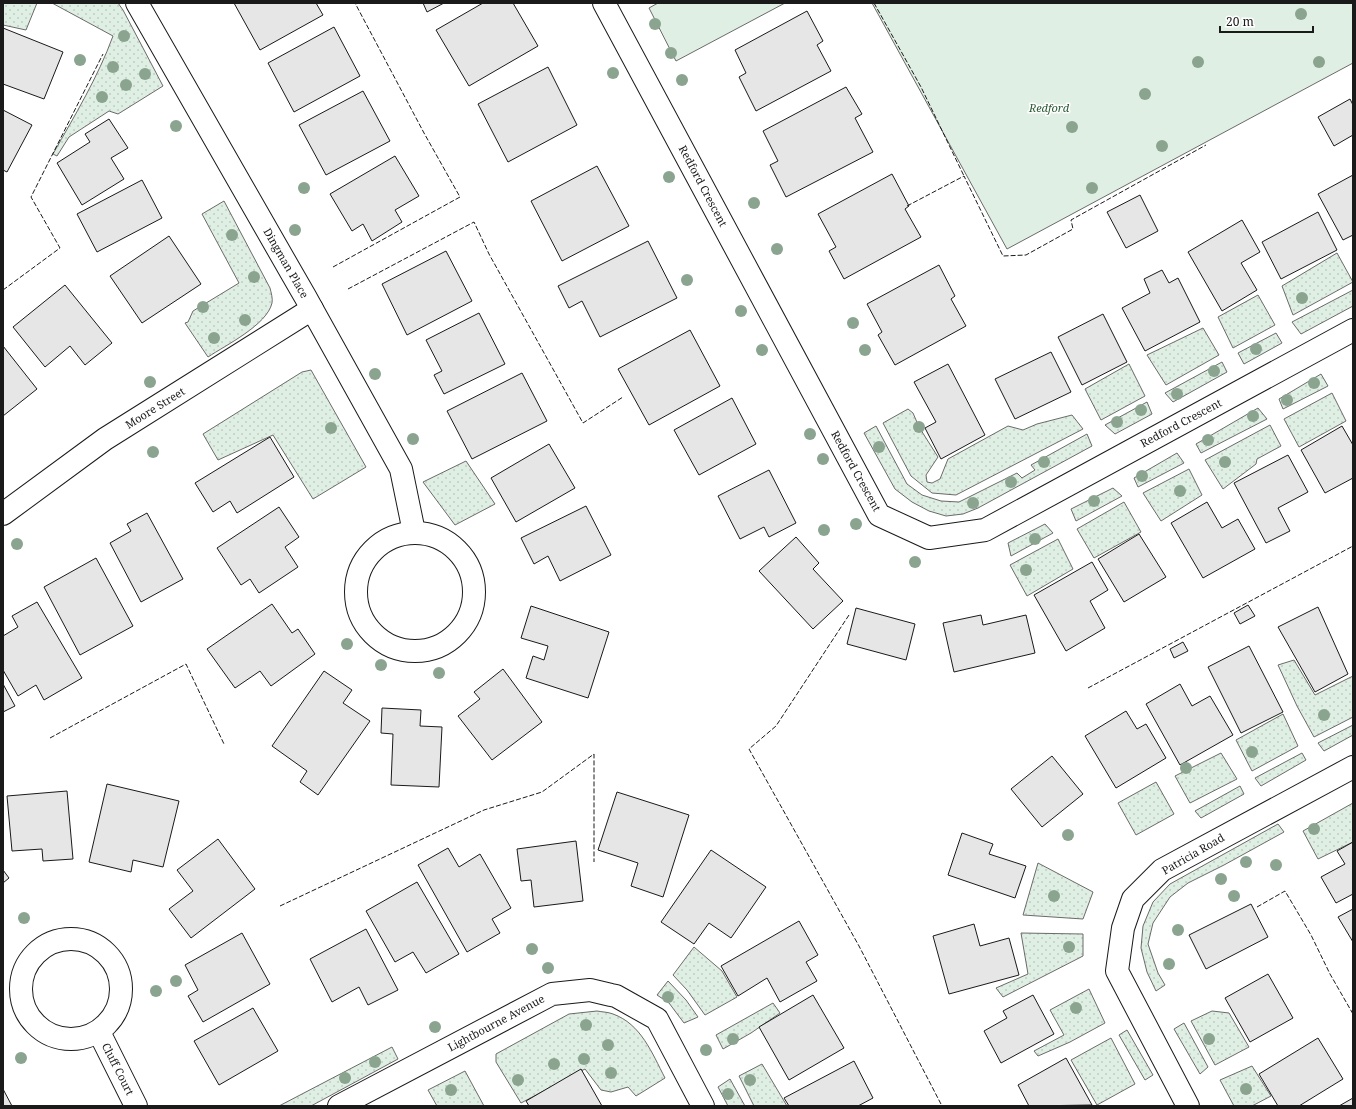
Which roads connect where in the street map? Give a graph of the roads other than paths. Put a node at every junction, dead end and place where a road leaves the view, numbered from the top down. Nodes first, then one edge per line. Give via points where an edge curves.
1 (137, 3) edge
2 (604, 3) edge
3 (312, 309) junction
4 (1353, 330) edge
5 (3, 514) edge
6 (414, 532) junction
7 (1353, 767) edge
8 (99, 1032) junction
9 (136, 1106) edge
10 (339, 1106) edge
11 (703, 1106) edge
12 (1188, 1106) edge

1 - 3 street, Dingman Place
2 - 4 street, Redford Crescent via 879,515 929,538 985,530
3 - 5 street, Moore Street via 105,439
3 - 6 street, Dingman Place via 400,469
6 - 6 street via 394,536 376,546 363,563 356,584 356,605 370,632 386,644 418,652 438,647 455,635 467,620 473,601 473,580 470,569 457,551 441,538
7 - 12 street, Patricia Road via 1162,870 1133,900 1123,928 1117,971
8 - 8 street, Cluff Court via 112,1019 118,1008 122,991 116,965 105,951 93,943 69,938 45,945 26,964 21,981 23,1008 33,1024 52,1036 69,1040
8 - 9 street, Cluff Court
10 - 11 street, Lightbourne Avenue via 552,994 590,990 616,996 657,1019

